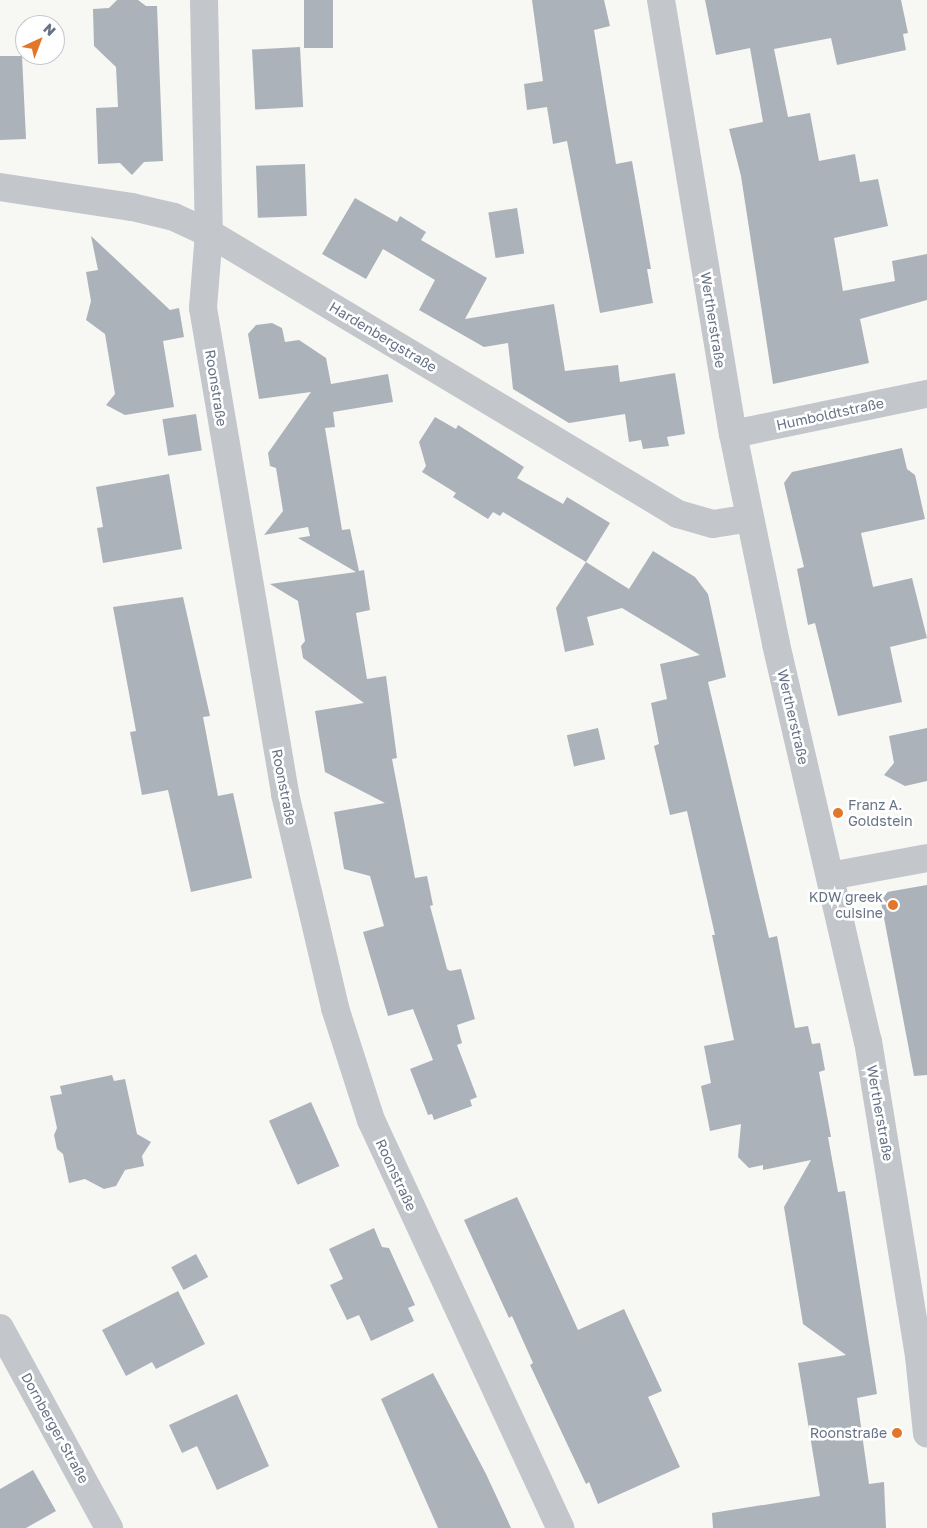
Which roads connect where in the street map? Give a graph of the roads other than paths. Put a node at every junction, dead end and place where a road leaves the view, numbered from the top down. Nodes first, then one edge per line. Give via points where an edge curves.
1 (204, 0) edge
2 (661, 0) edge
3 (0, 187) edge
4 (209, 232) junction
5 (927, 394) edge
6 (733, 434) junction
7 (750, 518) junction
8 (927, 858) edge
9 (830, 876) junction
10 (0, 1328) edge
11 (927, 1434) edge
12 (109, 1528) edge
13 (560, 1528) edge

1 - 4 street, Roonstraße
2 - 6 street, Wertherstraße
3 - 4 street, Hardenbergstraße via 132,207 174,217
4 - 7 street, Hardenbergstraße via 678,514 713,524
4 - 13 street, Roonstraße via 203,293 206,327 285,794 335,1008 371,1120
5 - 6 street, Humboldtstraße
6 - 7 street, Wertherstraße
7 - 9 street, Wertherstraße
8 - 9 street
9 - 11 street, Wertherstraße via 868,1041 919,1356
10 - 12 street, Dornberger Straße

